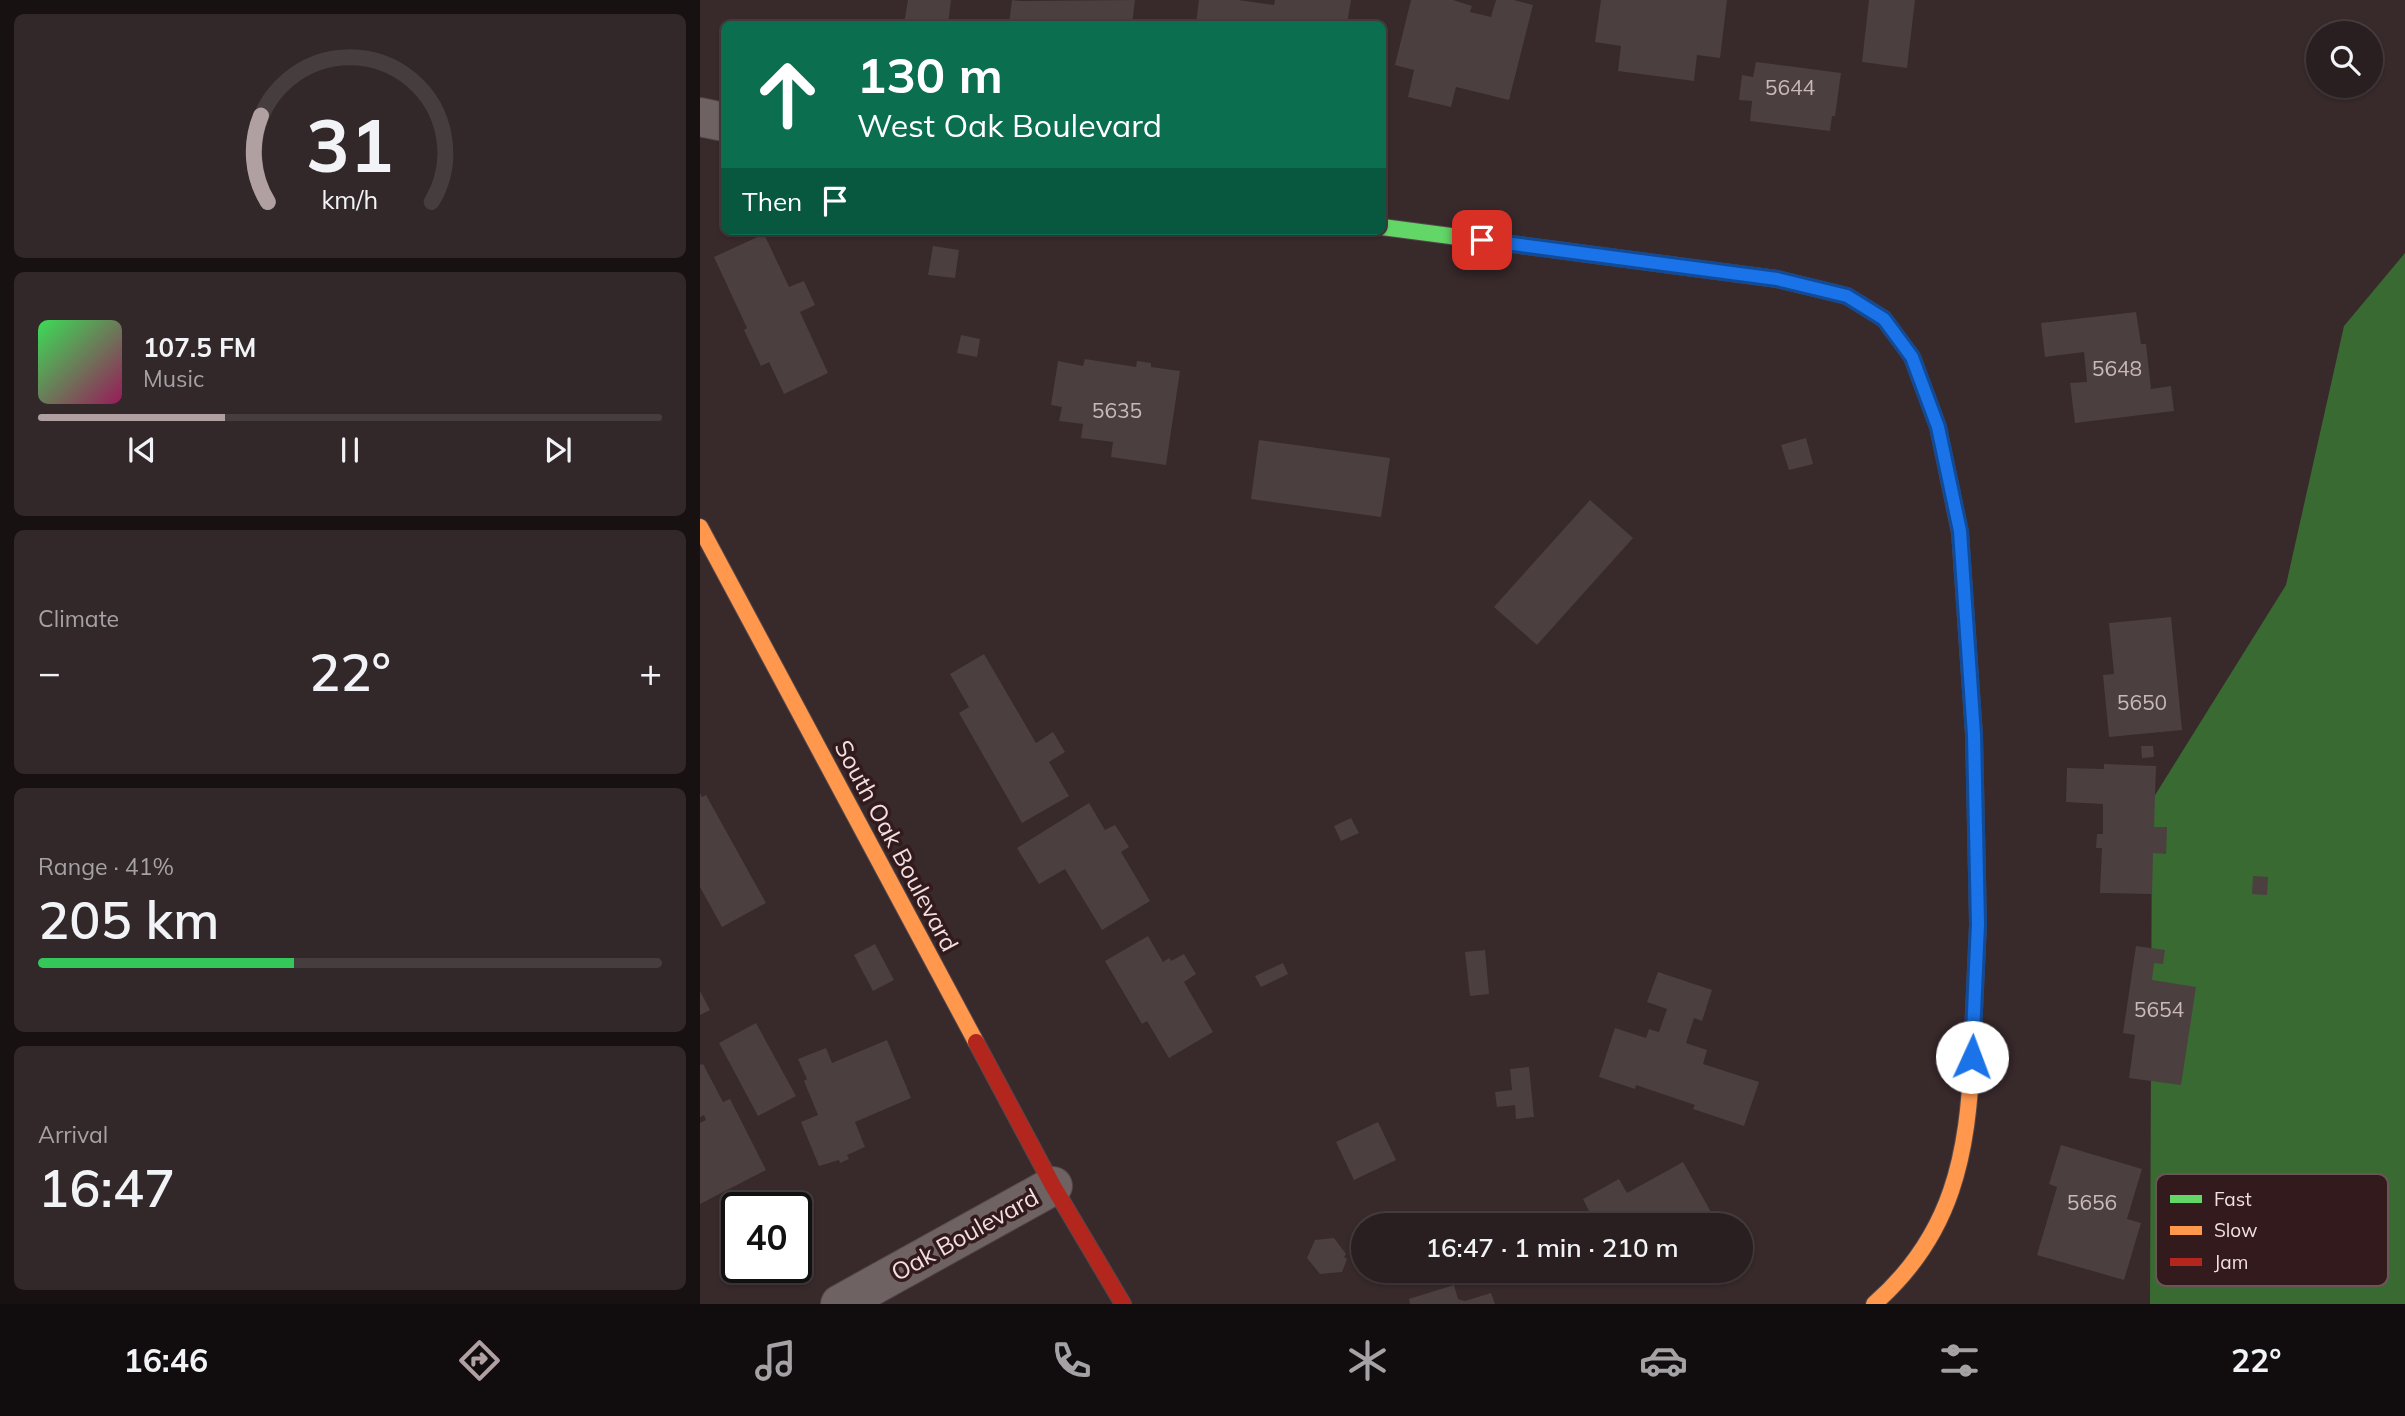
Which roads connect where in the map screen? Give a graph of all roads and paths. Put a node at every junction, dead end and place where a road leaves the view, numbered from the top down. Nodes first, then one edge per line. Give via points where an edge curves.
1 (700, 117) edge
2 (721, 121) edge
3 (1386, 228) edge
4 (700, 527) edge
5 (1053, 1186) junction
6 (840, 1304) edge
7 (1123, 1304) edge
8 (1874, 1304) edge

1 - 2 street
3 - 8 street via 1777,279 1847,296 1884,319 1912,357 1938,427 1960,531 1974,735 1978,924 1970,1111 1954,1187 1927,1246
4 - 5 street, South Oak Boulevard
5 - 6 street, Oak Boulevard
5 - 7 street, South Oak Boulevard

